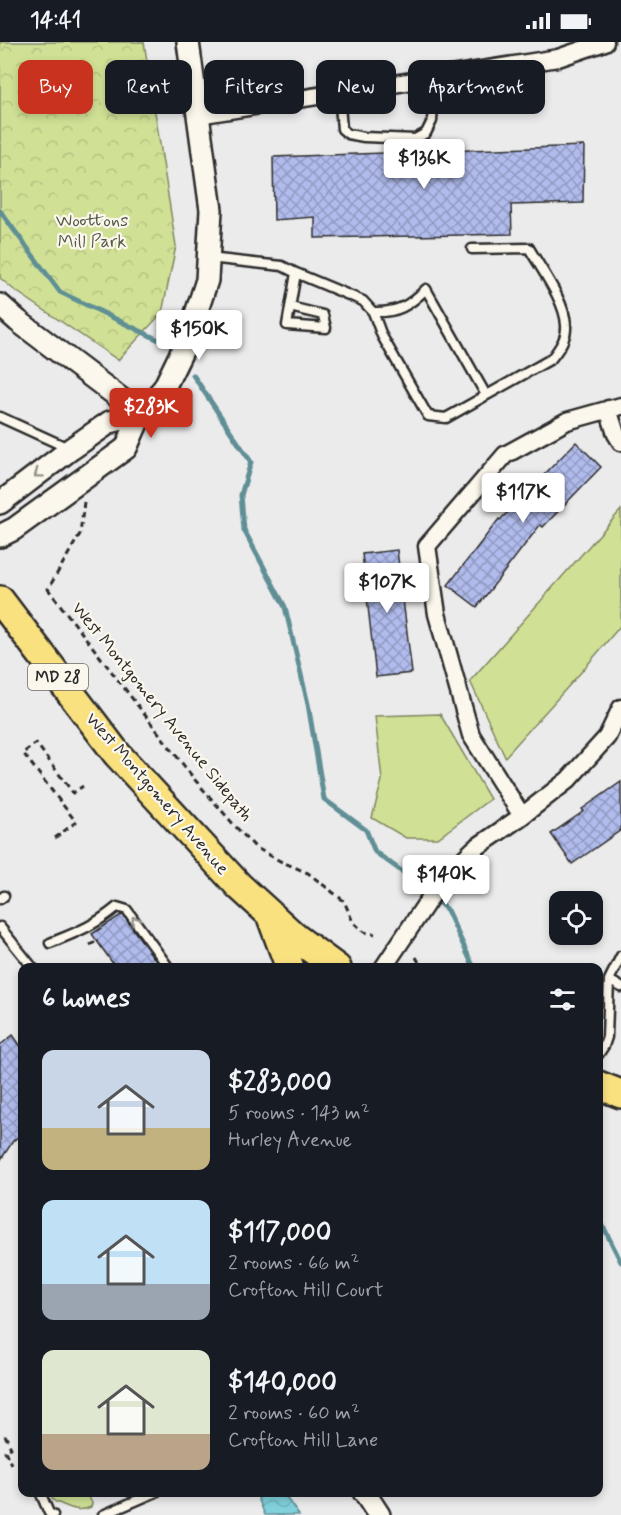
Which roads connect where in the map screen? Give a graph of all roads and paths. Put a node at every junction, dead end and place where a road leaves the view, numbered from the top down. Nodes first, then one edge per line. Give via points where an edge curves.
1 (188, 42) edge
2 (605, 42) edge
3 (545, 60) edge
4 (316, 97) edge
5 (341, 114) edge
6 (432, 114) edge
7 (198, 115) junction
8 (471, 249) dead end
9 (208, 258) junction
10 (296, 273) junction
11 (0, 305) edge
12 (290, 307) junction
13 (373, 312) junction
14 (486, 395) junction
15 (614, 407) edge
16 (141, 414) junction
17 (0, 417) edge
18 (621, 442) edge
19 (71, 449) junction
20 (86, 494) dead end
21 (0, 503) edge
22 (0, 536) edge
23 (0, 600) edge
24 (621, 708) edge
25 (83, 786) dead end
26 (522, 816) junction
27 (55, 838) dead end
28 (271, 916) junction
29 (0, 927) edge
30 (375, 934) dead end
31 (95, 942) dead end
32 (50, 943) dead end
33 (90, 945) dead end
34 (621, 956) edge
35 (416, 957) dead end
36 (29, 963) edge
37 (165, 963) edge
38 (288, 963) edge
39 (330, 963) edge
40 (386, 963) edge
41 (419, 963) edge
42 (609, 980) junction
43 (621, 987) edge
44 (603, 1047) edge
45 (603, 1087) edge
46 (621, 1094) edge
47 (5, 1435) dead end
48 (11, 1464) dead end
49 (42, 1497) edge
50 (144, 1497) edge
51 (367, 1497) edge
52 (52, 1515) edge
53 (103, 1515) edge
54 (379, 1515) edge

1 - 7 street
2 - 3 street
4 - 7 street
5 - 6 lane via 342,129 348,134 415,139 426,133
7 - 9 street via 211,210
8 - 14 lane via 529,248 561,303 567,326 562,345 551,358
9 - 10 lane via 282,266
9 - 16 street via 207,280 187,341 164,388
10 - 12 lane
10 - 13 lane via 363,301
11 - 16 street
12 - 12 lane via 287,325 326,328 323,315
13 - 14 lane via 382,336 428,416 446,418
13 - 14 lane via 401,308 426,289
15 - 18 street via 616,434
15 - 26 street via 567,421 505,455 427,546 437,614 471,735
16 - 19 street via 110,422
16 - 22 street via 126,448
17 - 19 lane
19 -> 21 street
20 - 30 path, West Montgomery Avenue Sidepath via 80,534 48,590 235,826 255,847 308,873 344,901 353,922 364,932
23 - 28 main road, West Montgomery Avenue / MD 28 via 117,754
24 - 26 street via 607,737 568,780
25 - 27 path via 73,793 36,744 23,753 76,822
26 - 40 street via 474,849 442,880
28 - 38 main road
28 - 39 main road, West Montgomery Avenue / MD 28
29 - 36 lane
31 - 33 path
37 -> 32 lane via 128,910 117,906 88,928
34 - 42 lane
35 - 41 path
42 - 43 lane
42 - 44 lane via 607,1037
45 - 46 main road
47 - 48 path via 11,1448 5,1451
49 - 52 lane
50 - 53 lane
51 - 54 street

